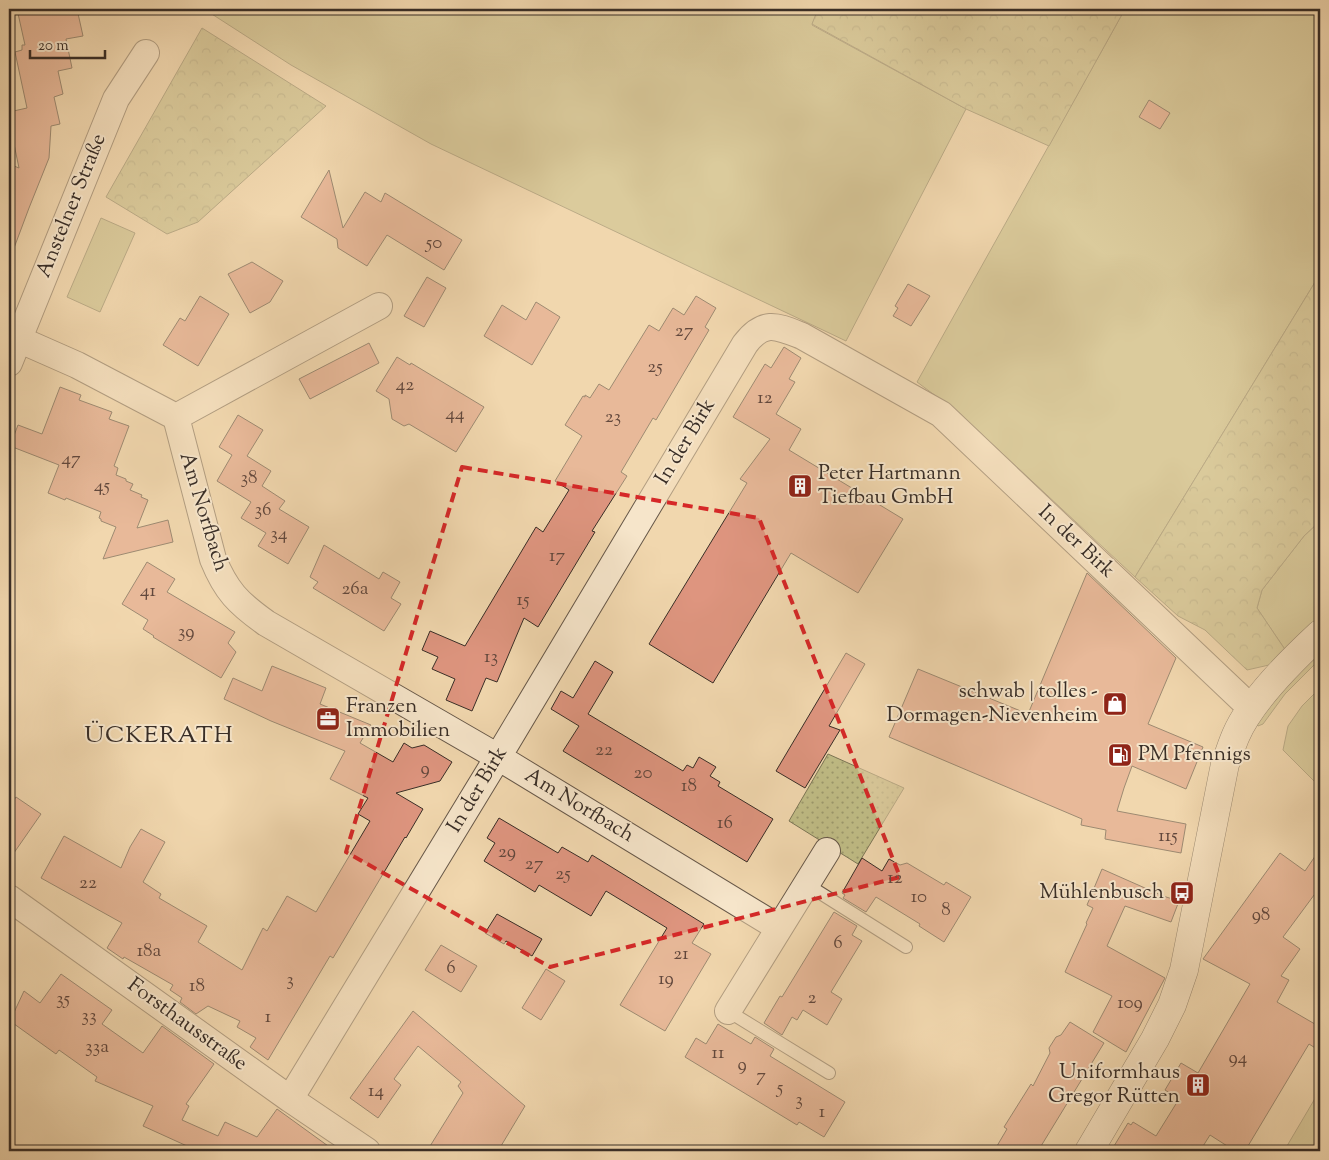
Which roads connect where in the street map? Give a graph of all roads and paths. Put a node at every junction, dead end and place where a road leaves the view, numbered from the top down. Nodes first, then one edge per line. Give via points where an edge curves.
1 (146, 53) dead end
2 (379, 306) dead end
3 (14, 337) edge
4 (9, 363) edge
5 (176, 417) junction
6 (1320, 634) edge
7 (1251, 708) junction
8 (498, 757) junction
9 (827, 851) dead end
10 (806, 884) junction
11 (9, 898) edge
12 (780, 928) junction
13 (906, 947) dead end
14 (728, 1011) joint
15 (829, 1073) dead end
16 (290, 1099) junction
17 (367, 1151) edge
18 (1090, 1151) edge

1 - 3 street, Anstelner Straße via 116,99
2 - 5 street
3 - 4 street, Anstelner Straße
3 - 5 street
5 - 8 street, Am Norfbach via 213,558 232,595 266,623
6 - 7 main road
7 - 8 street, In der Birk via 941,414 802,336 780,327 762,328 745,344
7 - 18 main road via 1236,734 1225,764 1184,970 1172,1006
8 - 12 street, Am Norfbach
8 - 16 street, In der Birk
9 - 10 street
10 - 12 street
10 - 13 lane
11 - 16 street, Forsthausstraße
12 - 14 street
14 - 15 lane
16 - 17 street, Forsthausstraße

